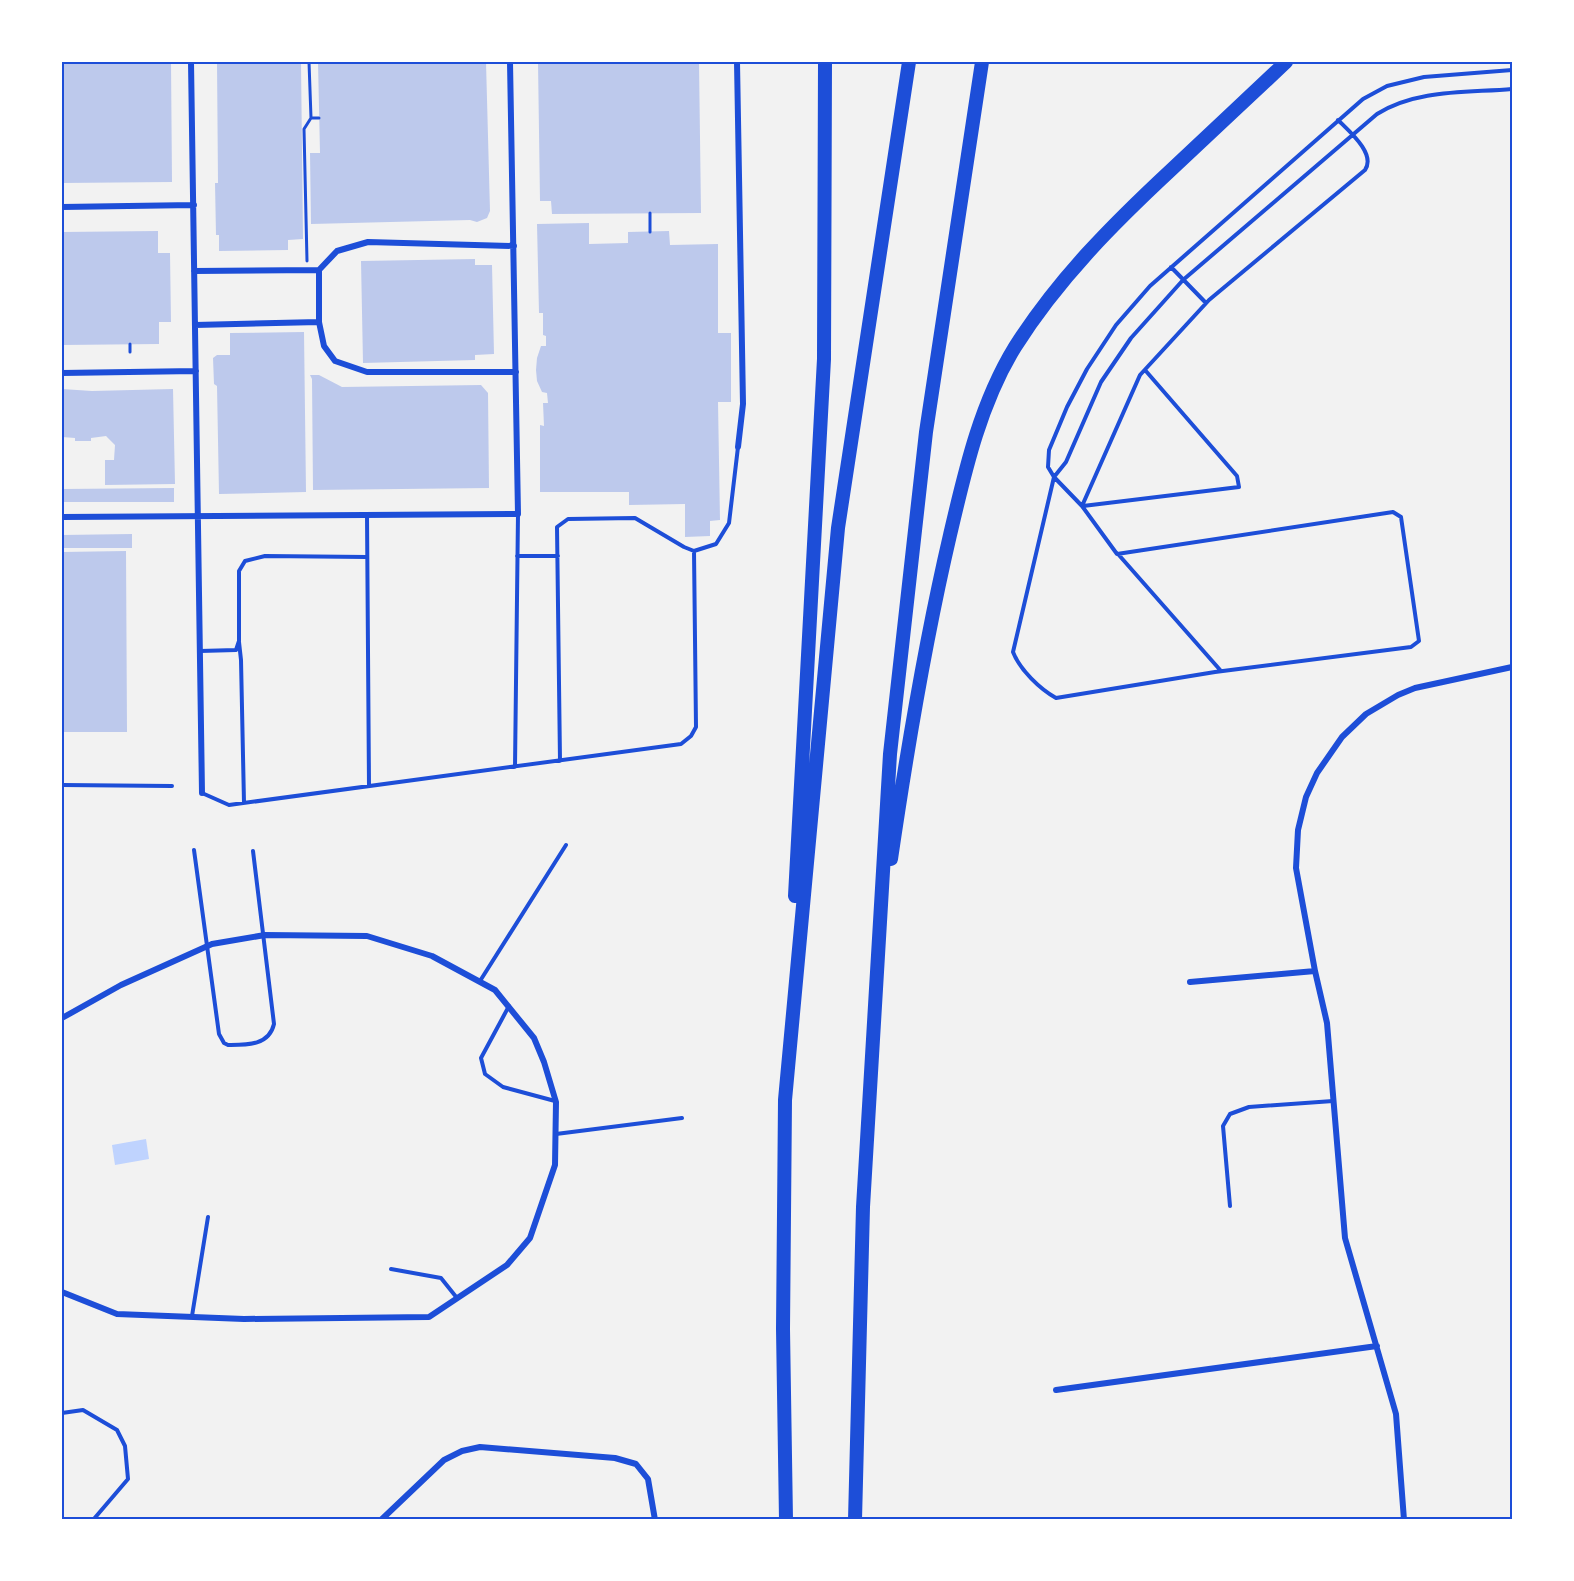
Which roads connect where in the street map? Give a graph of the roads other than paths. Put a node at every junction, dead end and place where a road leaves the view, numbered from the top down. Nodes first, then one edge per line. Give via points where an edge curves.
1 (191, 62) edge
2 (510, 62) edge
3 (737, 62) edge
4 (824, 62) edge
5 (909, 62) edge
6 (982, 62) edge
7 (1286, 62) edge
8 (1512, 70) edge
9 (1512, 89) edge
10 (1338, 120) junction
11 (1352, 134) junction
12 (194, 205) junction
13 (62, 207) edge
14 (514, 246) junction
15 (1171, 267) junction
16 (319, 270) junction
17 (194, 272) junction
18 (1183, 280) junction
19 (1206, 303) junction
20 (319, 322) junction
21 (195, 325) junction
22 (1145, 370) junction
23 (196, 371) junction
24 (516, 372) junction
25 (62, 373) edge
26 (738, 447) joint
27 (1054, 477) junction
28 (1082, 506) junction
29 (518, 514) junction
30 (367, 515) junction
31 (198, 516) junction
32 (62, 517) edge
33 (694, 551) junction
34 (1117, 554) junction
35 (517, 556) junction
36 (558, 556) junction
37 (366, 557) junction
38 (239, 641) junction
39 (200, 651) junction
40 (1512, 667) edge
41 (1221, 671) junction
42 (560, 761) junction
43 (515, 767) junction
44 (62, 785) edge
45 (172, 786) dead end
46 (369, 786) junction
47 (202, 793) joint
48 (244, 803) junction
49 (566, 845) dead end
50 (194, 850) dead end
51 (253, 851) dead end
52 (262, 935) junction
53 (207, 947) junction
54 (877, 950) junction
55 (1315, 970) junction
56 (480, 981) junction
57 (1190, 982) dead end
58 (509, 1006) junction
59 (62, 1018) edge
60 (785, 1100) junction
61 (1334, 1101) junction
62 (556, 1102) junction
63 (682, 1119) dead end
64 (555, 1134) junction
65 (1230, 1206) dead end
66 (208, 1217) dead end
67 (391, 1269) dead end
68 (62, 1292) edge
69 (457, 1298) junction
70 (192, 1317) junction
71 (1377, 1346) junction
72 (1056, 1390) dead end
73 (62, 1413) edge
74 (93, 1520) edge
75 (381, 1520) edge
76 (655, 1520) edge
77 (786, 1520) edge
78 (855, 1520) edge
79 (1404, 1520) edge

1 - 12 street
2 - 14 street
3 - 26 street via 743,404
4 - 60 highway via 824,359
5 - 60 highway via 838,528
6 - 54 highway via 926,432 890,754
7 - 54 highway via 1095,243 1035,318 1002,371 965,471 931,616
8 - 10 lane via 1424,77 1388,86 1363,99
9 - 11 lane via 1418,96 1394,103
10 - 11 lane
10 - 15 lane
11 - 18 lane
11 - 19 lane via 1368,157 1365,170
12 - 13 street
12 - 17 street
14 - 16 street via 368,242 337,251
14 - 24 street
15 - 18 lane
15 - 27 lane via 1116,325 1082,378 1049,450 1048,467
16 - 17 street
16 - 20 street
17 - 21 street
18 - 19 lane
18 - 27 lane via 1131,338 1101,382 1066,462
19 - 22 lane
20 - 21 street
20 - 24 street via 324,346 335,361 367,372
21 - 23 street
22 - 28 lane
22 - 28 lane via 1237,476 1239,487
23 - 25 street
23 - 31 street
24 - 29 street
26 - 33 lane via 729,523 716,544
27 - 28 lane
27 - 41 lane via 1013,652 1017,661 1056,698
28 - 34 lane
29 - 30 street
29 - 35 lane
30 - 31 street
30 - 37 lane
31 - 32 street
31 - 39 street
33 - 36 lane via 635,518 568,519 557,527
33 - 42 lane via 696,727 691,736 681,744
34 - 41 lane
34 - 41 lane via 1393,512 1401,517 1419,641 1411,647
35 - 36 lane
35 - 43 lane
36 - 42 lane
37 - 38 lane via 265,556 245,561 239,571
37 - 46 lane
38 - 39 lane via 236,650
38 - 48 lane
39 - 47 street
40 - 55 street via 1432,683 1398,695 1359,720 1332,749 1306,797 1296,849
42 - 43 lane
43 - 46 lane
44 - 45 lane
46 - 48 lane
47 - 48 lane via 229,806
49 - 56 lane
50 - 53 lane
51 - 52 lane
52 - 53 street
52 - 53 lane via 274,1024 262,1042 228,1045 220,1039
52 - 56 street via 367,936 432,956
53 - 59 street via 121,985
54 - 78 highway via 863,1207
55 - 57 street
55 - 61 street via 1327,1023
56 - 58 street
58 - 62 street via 534,1038
58 - 62 lane via 481,1058 485,1074 503,1087
60 - 77 highway
61 - 65 lane via 1249,1107 1230,1114 1223,1126
61 - 71 street via 1345,1238
62 - 64 street
63 - 64 lane
64 - 69 street via 555,1165 530,1238 507,1265
66 - 70 lane
67 - 69 lane via 441,1278
68 - 70 street via 117,1314
69 - 70 street via 429,1317
71 - 72 street
71 - 79 street via 1396,1414
73 - 74 lane via 83,1410 117,1430 125,1446 128,1479
75 - 76 street via 444,1460 480,1447 615,1458 636,1464 648,1479

